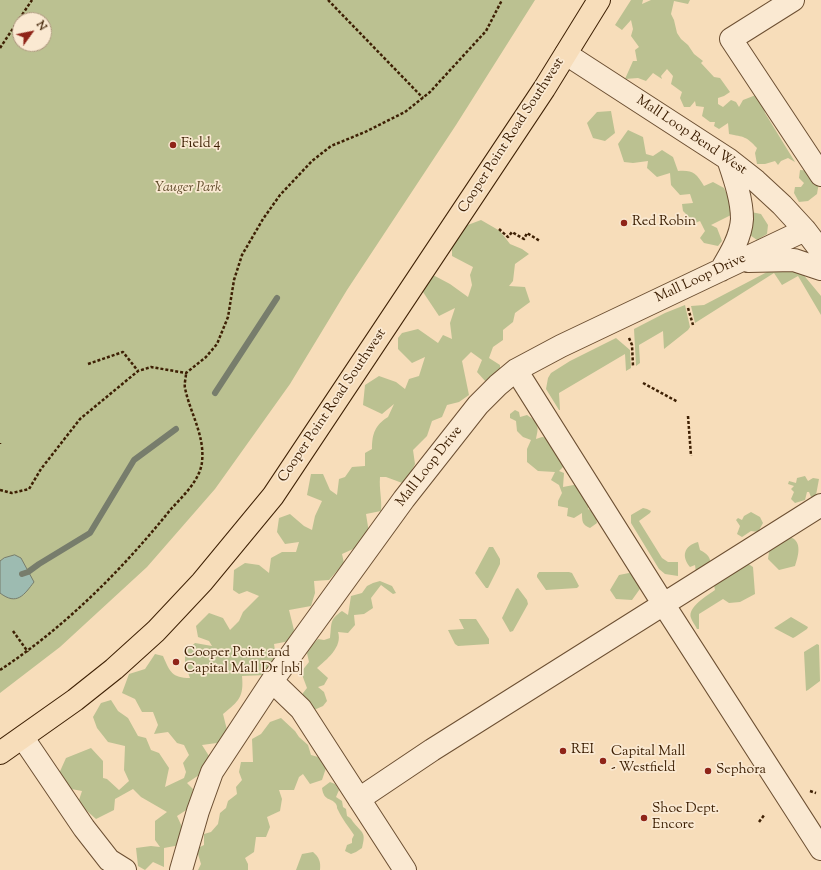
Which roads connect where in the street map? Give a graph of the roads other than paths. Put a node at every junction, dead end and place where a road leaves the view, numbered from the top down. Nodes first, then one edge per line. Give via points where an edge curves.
1 (599, 0) edge
2 (793, 0) edge
3 (566, 54) junction
4 (728, 159) junction
5 (821, 175) edge
6 (805, 230) junction
7 (821, 251) edge
8 (730, 266) junction
9 (821, 269) edge
10 (516, 370) junction
11 (821, 504) edge
12 (664, 604) junction
13 (272, 681) junction
14 (23, 738) junction
15 (0, 753) edge
16 (359, 798) junction
17 (821, 849) edge
18 (125, 870) edge
19 (181, 870) edge
20 (405, 870) edge

1 - 3 main road, Cooper Point Road Southwest
2 - 5 street via 731,39
3 - 4 street, Mall Loop Bend West
3 - 14 main road, Cooper Point Road Southwest via 273,496 202,582 156,631 109,673
4 - 6 street, Mall Loop Bend West via 756,181
4 - 8 street via 738,190 742,219
6 - 7 street
6 - 8 street, Mall Loop Drive
8 - 9 street via 794,260
8 - 10 street, Mall Loop Drive
10 - 12 street
10 - 13 street, Mall Loop Drive via 478,405 443,449
11 - 12 street
12 - 16 street
12 - 17 street
13 - 16 street via 301,709
13 - 19 street, Mall Loop Drive via 212,772
14 - 15 main road, Cooper Point Road Southwest
14 - 18 street via 84,828 109,860
16 - 20 street

